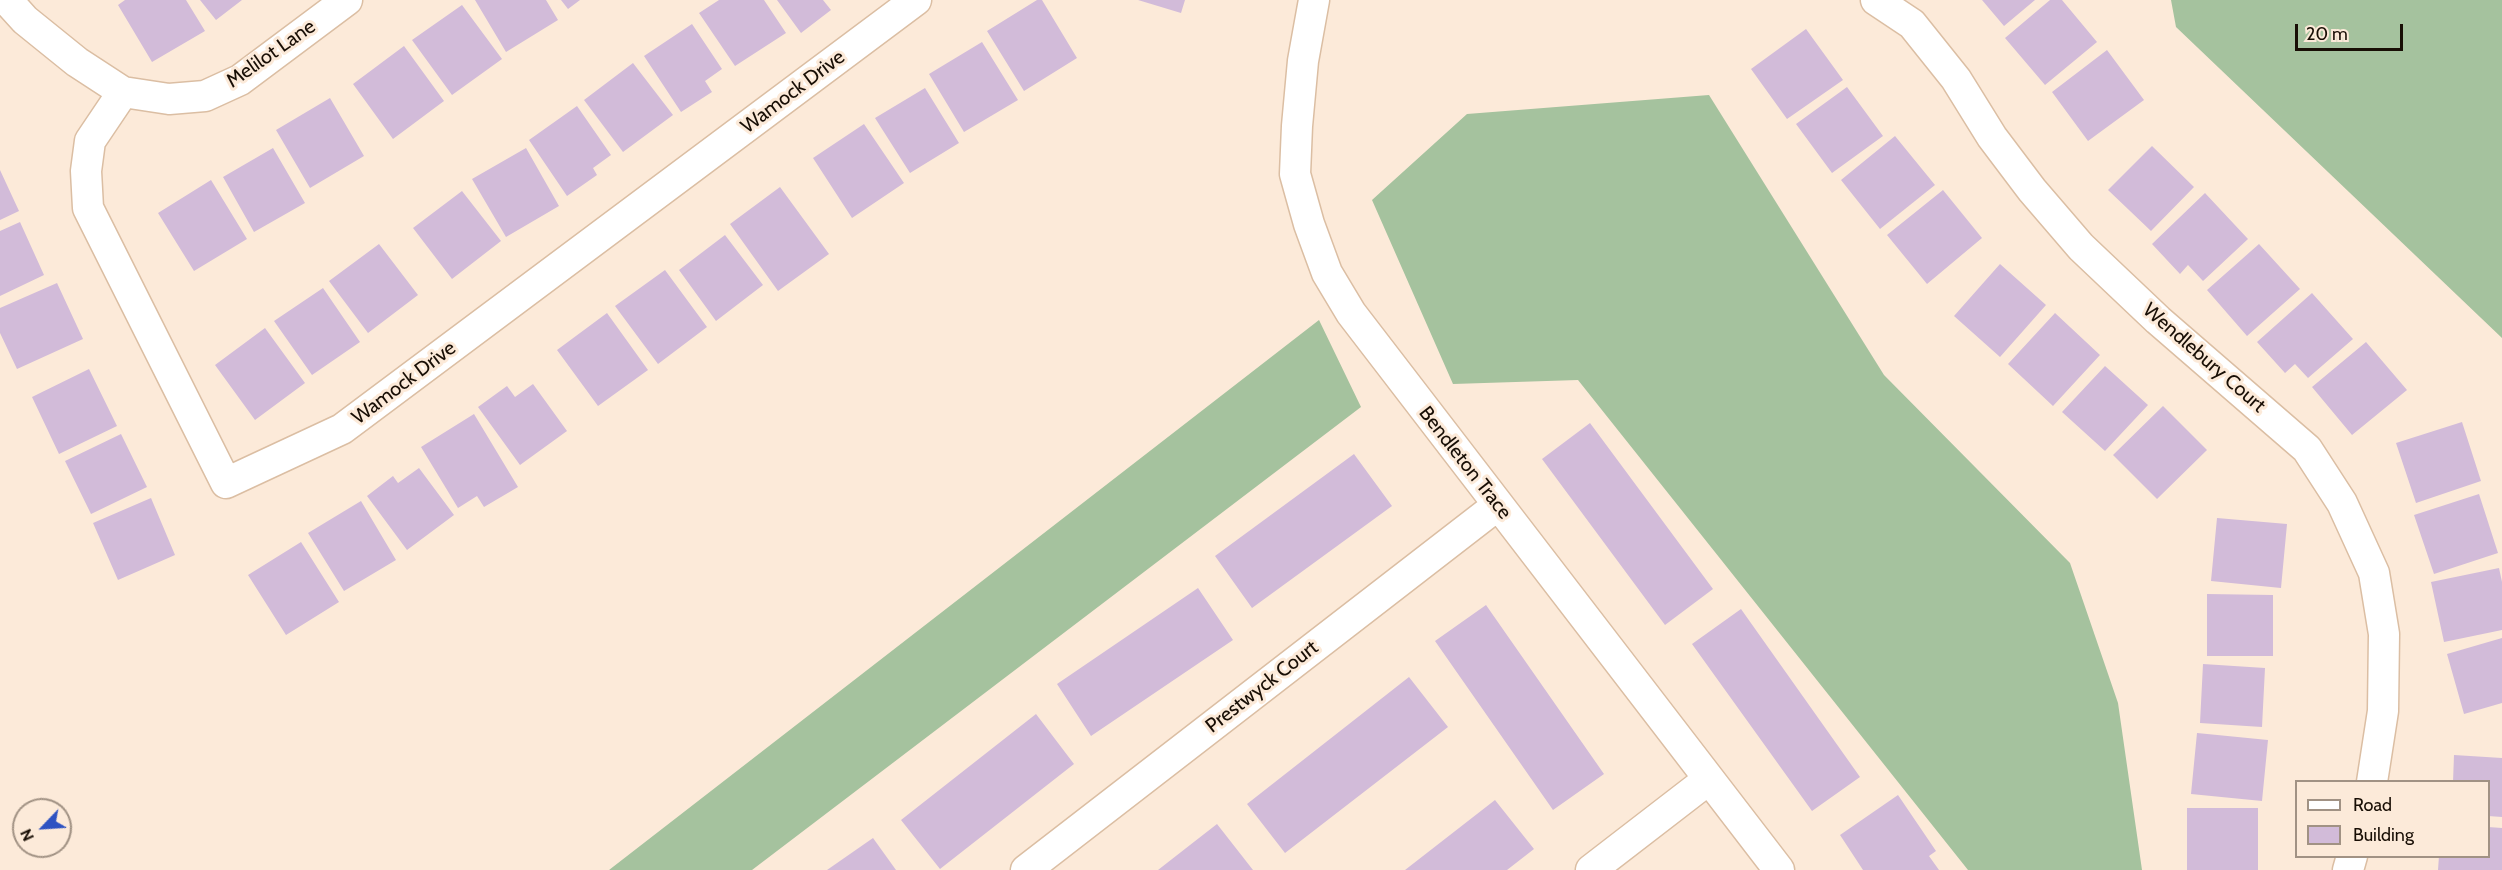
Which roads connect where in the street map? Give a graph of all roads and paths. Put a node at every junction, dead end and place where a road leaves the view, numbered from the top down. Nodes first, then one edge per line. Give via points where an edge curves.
1 (8, 0) edge
2 (347, 0) edge
3 (916, 0) edge
4 (1314, 0) edge
5 (1876, 0) edge
6 (123, 92) junction
7 (1498, 505) junction
8 (1709, 779) junction
9 (2372, 780) edge
10 (1026, 870) edge
11 (1591, 870) edge
12 (1779, 870) edge

1 - 6 street, Melilot Lane via 33,27
2 - 6 street, Melilot Lane via 240,80 206,96 169,99
3 - 6 street, Wamock Drive via 342,429 226,483 88,208 86,171 90,141
4 - 7 street, Bendleton Trace via 1301,83 1295,174 1327,273 1351,314
5 - 9 street, Wendlebury Court via 1912,24 1956,79 1992,137 2032,190 2081,247 2158,320 2307,449 2342,503 2374,573 2384,634 2383,711
7 - 8 street, Bendleton Trace
7 - 10 street, Prestwyck Court
8 - 11 street
8 - 12 street, Bendleton Trace

